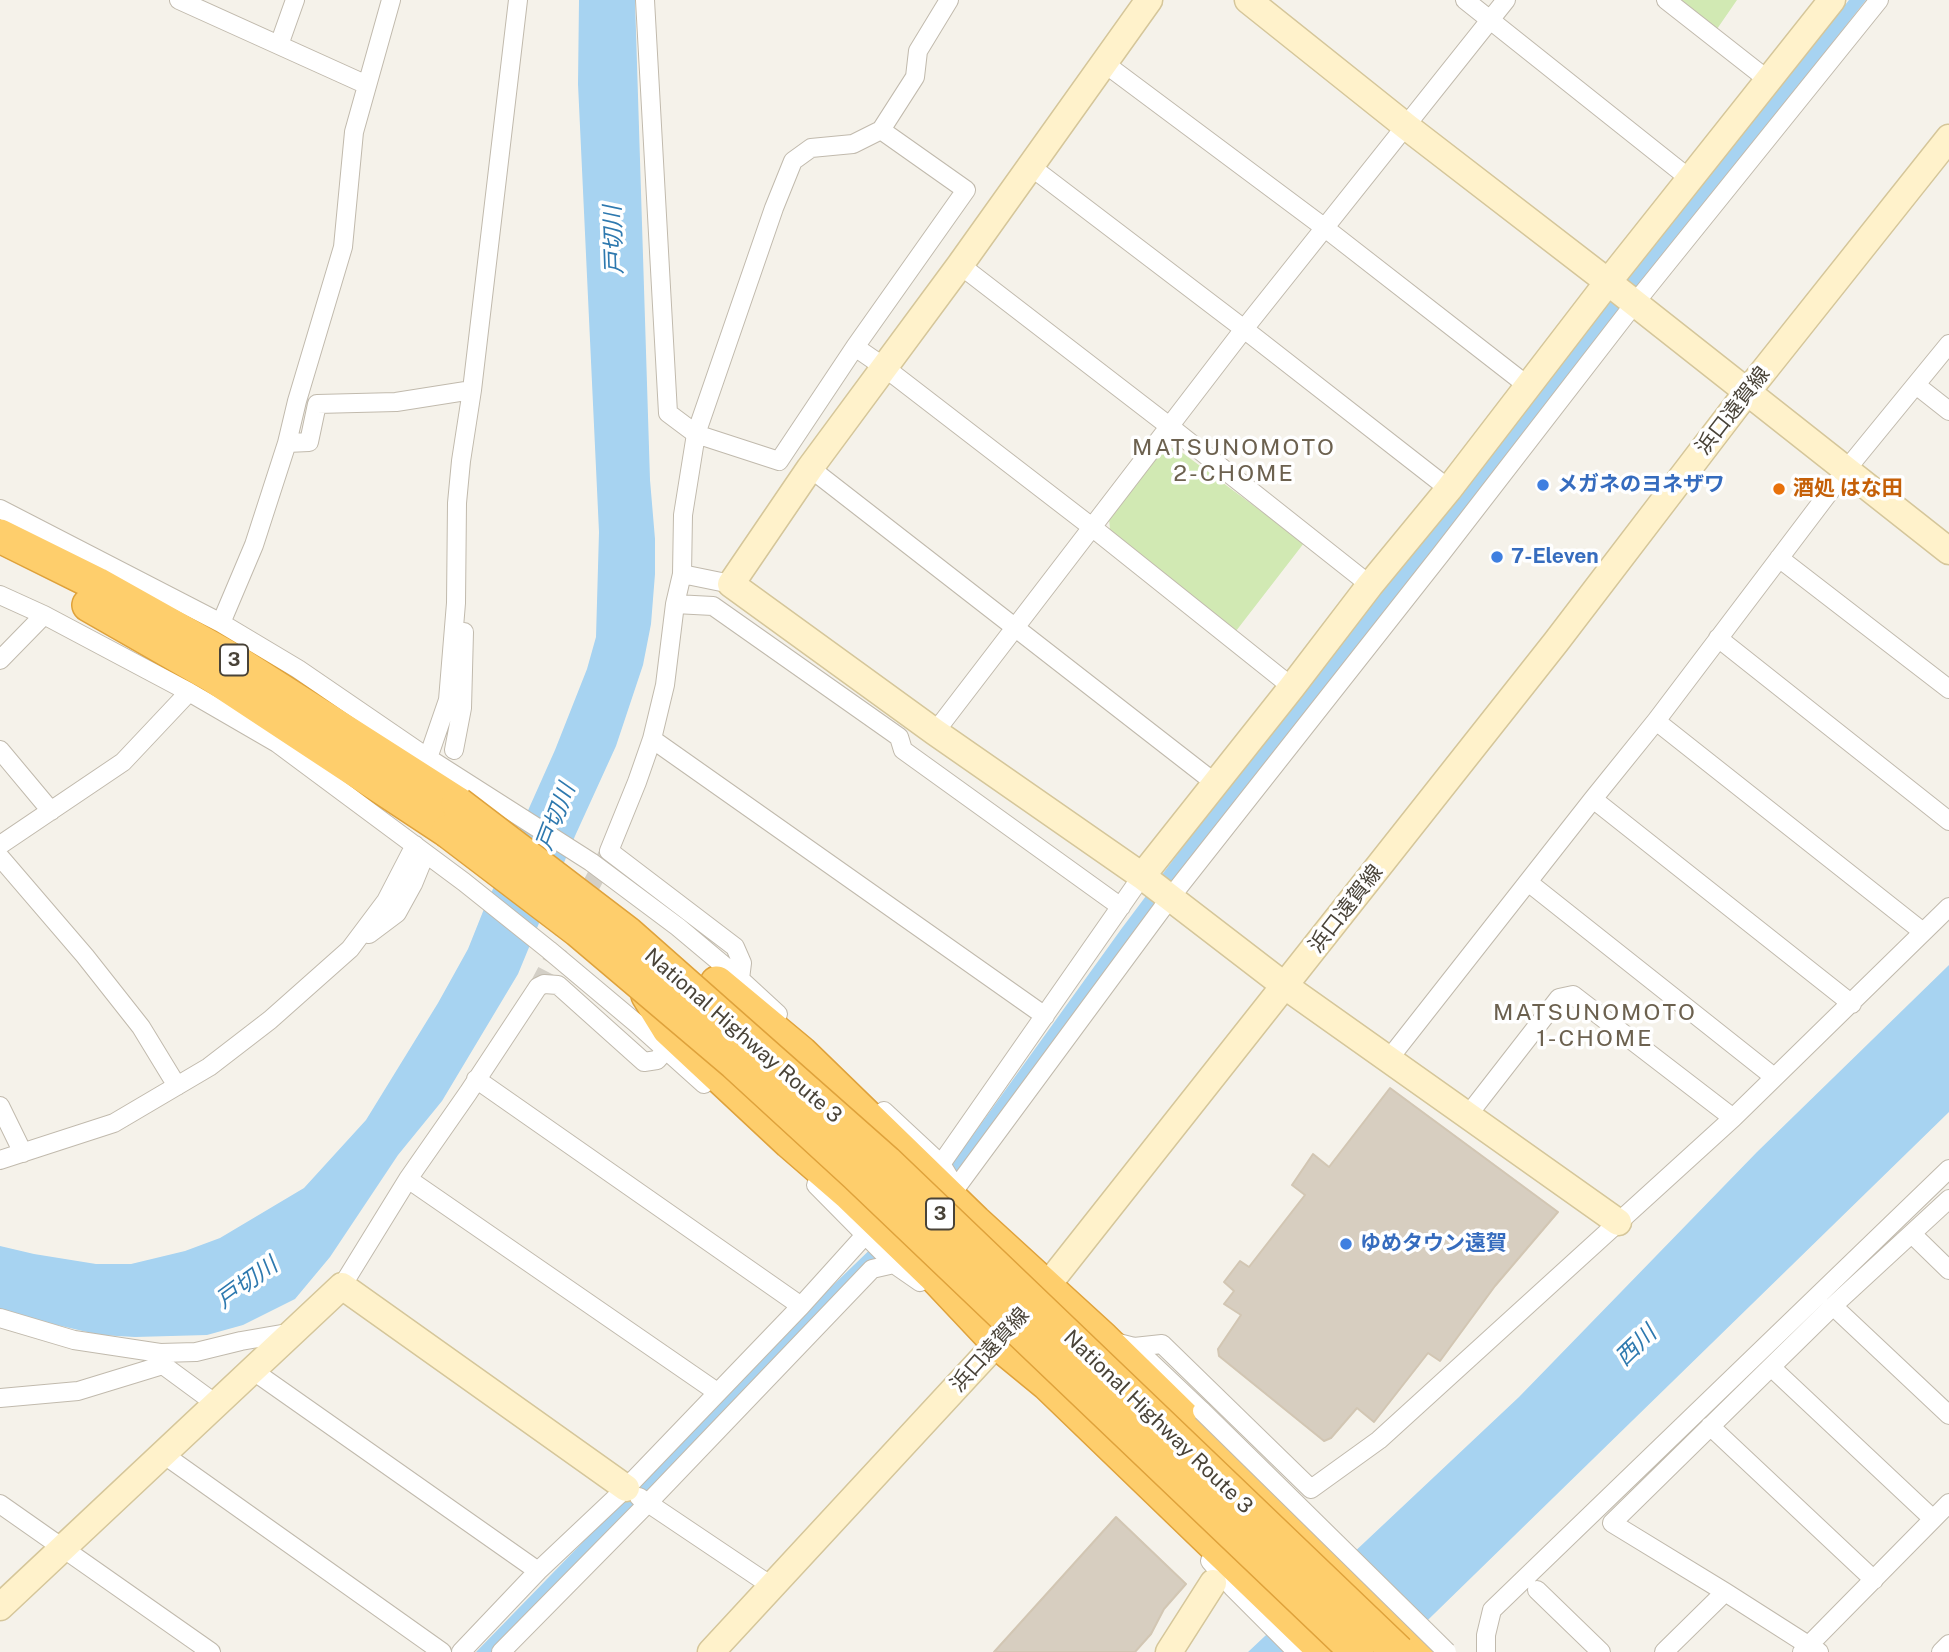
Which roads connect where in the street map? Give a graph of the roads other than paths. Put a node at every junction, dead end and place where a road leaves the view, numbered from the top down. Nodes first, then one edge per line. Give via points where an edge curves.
1 (178, 0) edge
2 (295, 0) edge
3 (391, 0) edge
4 (518, 0) edge
5 (645, 0) edge
6 (950, 0) edge
7 (1149, 0) edge
8 (1248, 0) edge
9 (1465, 0) edge
10 (1506, 0) edge
11 (1666, 0) edge
12 (1832, 0) edge
13 (1880, 0) edge
14 (1490, 20) junction
15 (279, 45) junction
16 (1104, 63) junction
17 (1768, 80) junction
18 (367, 85) junction
19 (1407, 127) junction
20 (881, 130) junction
21 (1949, 138) edge
22 (1030, 166) junction
23 (1689, 179) junction
24 (1325, 228) junction
25 (960, 265) junction
26 (1608, 282) junction
27 (1635, 303) junction
28 (1244, 329) junction
29 (1949, 344) edge
30 (855, 347) junction
31 (884, 367) junction
32 (1528, 386) junction
33 (1916, 386) junction
34 (472, 390) junction
35 (1747, 393) junction
36 (1949, 411) edge
37 (1169, 426) junction
38 (696, 434) junction
39 (287, 443) junction
40 (810, 468) junction
41 (1846, 470) junction
42 (1449, 489) junction
43 (0, 509) edge
44 (1093, 528) junction
45 (0, 536) edge
46 (1949, 551) edge
47 (1779, 558) junction
48 (0, 562) edge
49 (682, 574) junction
50 (731, 584) junction
51 (1370, 585) junction
52 (0, 595) edge
53 (456, 603) junction
54 (675, 604) junction
55 (44, 615) junction
56 (221, 624) junction
57 (1016, 627) junction
58 (1718, 638) junction
59 (0, 660) edge
60 (1292, 687) junction
61 (1949, 689) edge
62 (189, 692) junction
63 (1656, 721) junction
64 (935, 732) junction
65 (652, 739) junction
66 (0, 750) edge
67 (454, 750) dead end
68 (428, 758) junction
69 (1215, 783) junction
70 (1592, 799) junction
71 (51, 811) junction
72 (467, 812) junction
73 (1949, 821) edge
74 (0, 845) edge
75 (420, 851) junction
76 (0, 857) edge
77 (1142, 876) junction
78 (1528, 882) junction
79 (1170, 898) junction
80 (1121, 907) junction
81 (1949, 907) edge
82 (1923, 932) junction
83 (729, 981) junction
84 (639, 982) junction
85 (1285, 986) junction
86 (1852, 1004) junction
87 (1045, 1016) junction
88 (667, 1039) junction
89 (1388, 1060) junction
90 (1774, 1077) junction
91 (476, 1079) junction
92 (177, 1086) junction
93 (0, 1106) edge
94 (1468, 1115) junction
95 (1733, 1118) junction
96 (23, 1153) junction
97 (0, 1160) edge
98 (941, 1164) junction
99 (1949, 1168) edge
100 (408, 1180) junction
101 (956, 1188) junction
102 (1949, 1199) edge
103 (975, 1222) junction
104 (1618, 1222) junction
105 (866, 1234) junction
106 (1912, 1234) junction
107 (894, 1264) junction
108 (1949, 1270) edge
109 (933, 1275) junction
110 (342, 1286) junction
111 (1047, 1286) junction
112 (801, 1306) junction
113 (1833, 1306) junction
114 (0, 1318) edge
115 (293, 1332) junction
116 (999, 1343) junction
117 (1118, 1343) junction
118 (164, 1359) junction
119 (1771, 1367) junction
120 (252, 1370) junction
121 (717, 1392) junction
122 (0, 1398) edge
123 (216, 1404) junction
124 (1949, 1415) edge
125 (1710, 1426) junction
126 (163, 1454) junction
127 (626, 1488) junction
128 (648, 1503) junction
129 (1949, 1503) edge
130 (0, 1504) edge
131 (1933, 1519) junction
132 (64, 1549) junction
133 (538, 1571) junction
134 (1874, 1580) junction
135 (1231, 1582) junction
136 (772, 1587) junction
137 (1537, 1590) dead end
138 (1725, 1592) junction
139 (0, 1607) edge
140 (1949, 1644) edge
141 (1810, 1650) edge
142 (211, 1652) edge
143 (442, 1652) edge
144 (461, 1652) edge
145 (501, 1652) edge
146 (711, 1652) edge
147 (1169, 1652) edge
148 (1297, 1652) edge
149 (1326, 1652) edge
150 (1357, 1652) edge
151 (1398, 1652) edge
152 (1419, 1652) edge
153 (1447, 1652) edge
154 (1486, 1652) edge
155 (1601, 1652) edge
156 (1664, 1652) edge
157 (1941, 1652) edge

1 - 15 street
2 - 15 street
3 - 18 street
4 - 34 street
5 - 38 street via 668,413
6 - 20 street via 918,51 915,76
7 - 16 street
8 - 19 street
9 - 14 street
10 - 14 street
11 - 17 street
12 - 17 street
13 - 27 street
14 - 19 street
14 - 23 street
15 - 18 street
16 - 22 street
16 - 24 street
17 - 23 street
18 - 39 street via 354,132 343,247
19 - 24 street
19 - 26 street
20 - 30 street via 967,190
20 - 38 street via 853,144 811,148 793,161
21 - 35 street, 浜口遠賀線
22 - 25 street
22 - 28 street
23 - 26 street
24 - 28 street
24 - 32 street
25 - 31 street
25 - 37 street
26 - 27 street
26 - 32 street
27 - 35 street
27 - 79 street
28 - 37 street
28 - 42 street
29 - 33 street
30 - 31 street
30 - 38 street via 779,461
31 - 40 street
31 - 44 street
32 - 42 street
33 - 36 street
33 - 41 street
34 - 39 street via 396,402 317,404 309,442
34 - 53 street via 457,503
35 - 41 street
35 - 85 street, 浜口遠賀線
37 - 44 street
37 - 51 street
38 - 49 street via 683,515
39 - 56 street via 254,545
40 - 50 street
40 - 57 street
41 - 46 street
41 - 47 street
42 - 51 street
43 - 56 street
44 - 57 street
44 - 60 street
45 - 72 highway, National Highway Route 3 / 3 via 97,583 236,662
47 - 58 street
47 - 61 street
48 - 72 highway, National Highway Route 3 / 3 via 74,597
49 - 50 street
49 - 54 street
50 - 64 street
51 - 60 street
52 - 55 street
53 - 67 street via 465,634 462,708
53 - 68 street via 448,700
54 - 65 street via 665,685
54 - 80 street via 713,606 900,737 903,750
55 - 59 street
55 - 62 street
56 - 68 street via 298,669
57 - 64 street
57 - 69 street
58 - 63 street
58 - 73 street
60 - 69 street
62 - 71 street via 123,762
62 - 75 street via 277,743
63 - 70 street
63 - 82 street
64 - 77 street
65 - 83 street via 609,851 734,947 742,963
65 - 87 street
66 - 71 street
68 - 72 street
69 - 77 street
70 - 78 street
70 - 86 street
71 - 74 street
72 - 83 highway, bridge via 596,891
72 - 83 street via 591,862 678,927
72 - 84 highway, National Highway Route 3 / 3, bridge via 578,930
72 - 151 highway, National Highway Route 3 / 3, bridge via 626,933 886,1162
75 - 88 street via 636,1023
75 - 92 street via 350,949 270,1020
76 - 92 street via 141,1027
77 - 79 street
77 - 80 street
78 - 89 street
78 - 90 street
79 - 85 street
79 - 101 street
80 - 87 street
81 - 82 street
82 - 86 street
83 - 98 street
83 - 103 highway
84 - 88 highway
84 - 150 highway, National Highway Route 3 / 3, bridge via 856,1174
85 - 89 street
85 - 111 street, 浜口遠賀線
86 - 90 street
87 - 98 street
88 - 91 street via 657,1060 644,1062 558,985 544,984
88 - 105 street
88 - 109 highway via 859,1203
89 - 94 street
90 - 95 street
91 - 100 street
91 - 112 street
92 - 96 street via 114,1123
93 - 96 street
94 - 95 street via 1559,998 1573,995
94 - 104 street
95 - 104 street
96 - 97 street
98 - 101 street
99 - 154 street via 1492,1610
100 - 110 street
100 - 121 street
101 - 103 street
102 - 106 street
103 - 111 highway
104 - 117 street via 1379,1440 1311,1489 1162,1345
105 - 107 street
105 - 112 street
106 - 108 street
106 - 113 street
107 - 109 street via 920,1282
107 - 128 street via 872,1269
109 - 116 highway
110 - 115 street
110 - 127 street
111 - 116 street, 浜口遠賀線
111 - 117 highway
112 - 121 street
113 - 119 street
113 - 124 street
114 - 118 street
115 - 118 street
115 - 120 street
116 - 135 highway via 1195,1525
116 - 136 street, 浜口遠賀線
117 - 152 highway
117 - 153 street, bridge via 1202,1410
118 - 122 street via 78,1391
118 - 123 street
119 - 125 street
119 - 131 street
120 - 123 street
120 - 133 street
121 - 127 street
123 - 126 street
125 - 134 street
125 - 138 street via 1612,1523
126 - 132 street
126 - 143 street
127 - 128 street
127 - 133 street
128 - 136 street
128 - 145 street
129 - 131 street
130 - 132 street
131 - 134 street
132 - 139 street
132 - 142 street
133 - 144 street
134 - 141 street
135 - 147 street
135 - 148 street
135 - 149 highway
136 - 146 street, 浜口遠賀線
137 - 155 street
138 - 141 street
138 - 156 street
140 - 157 street

